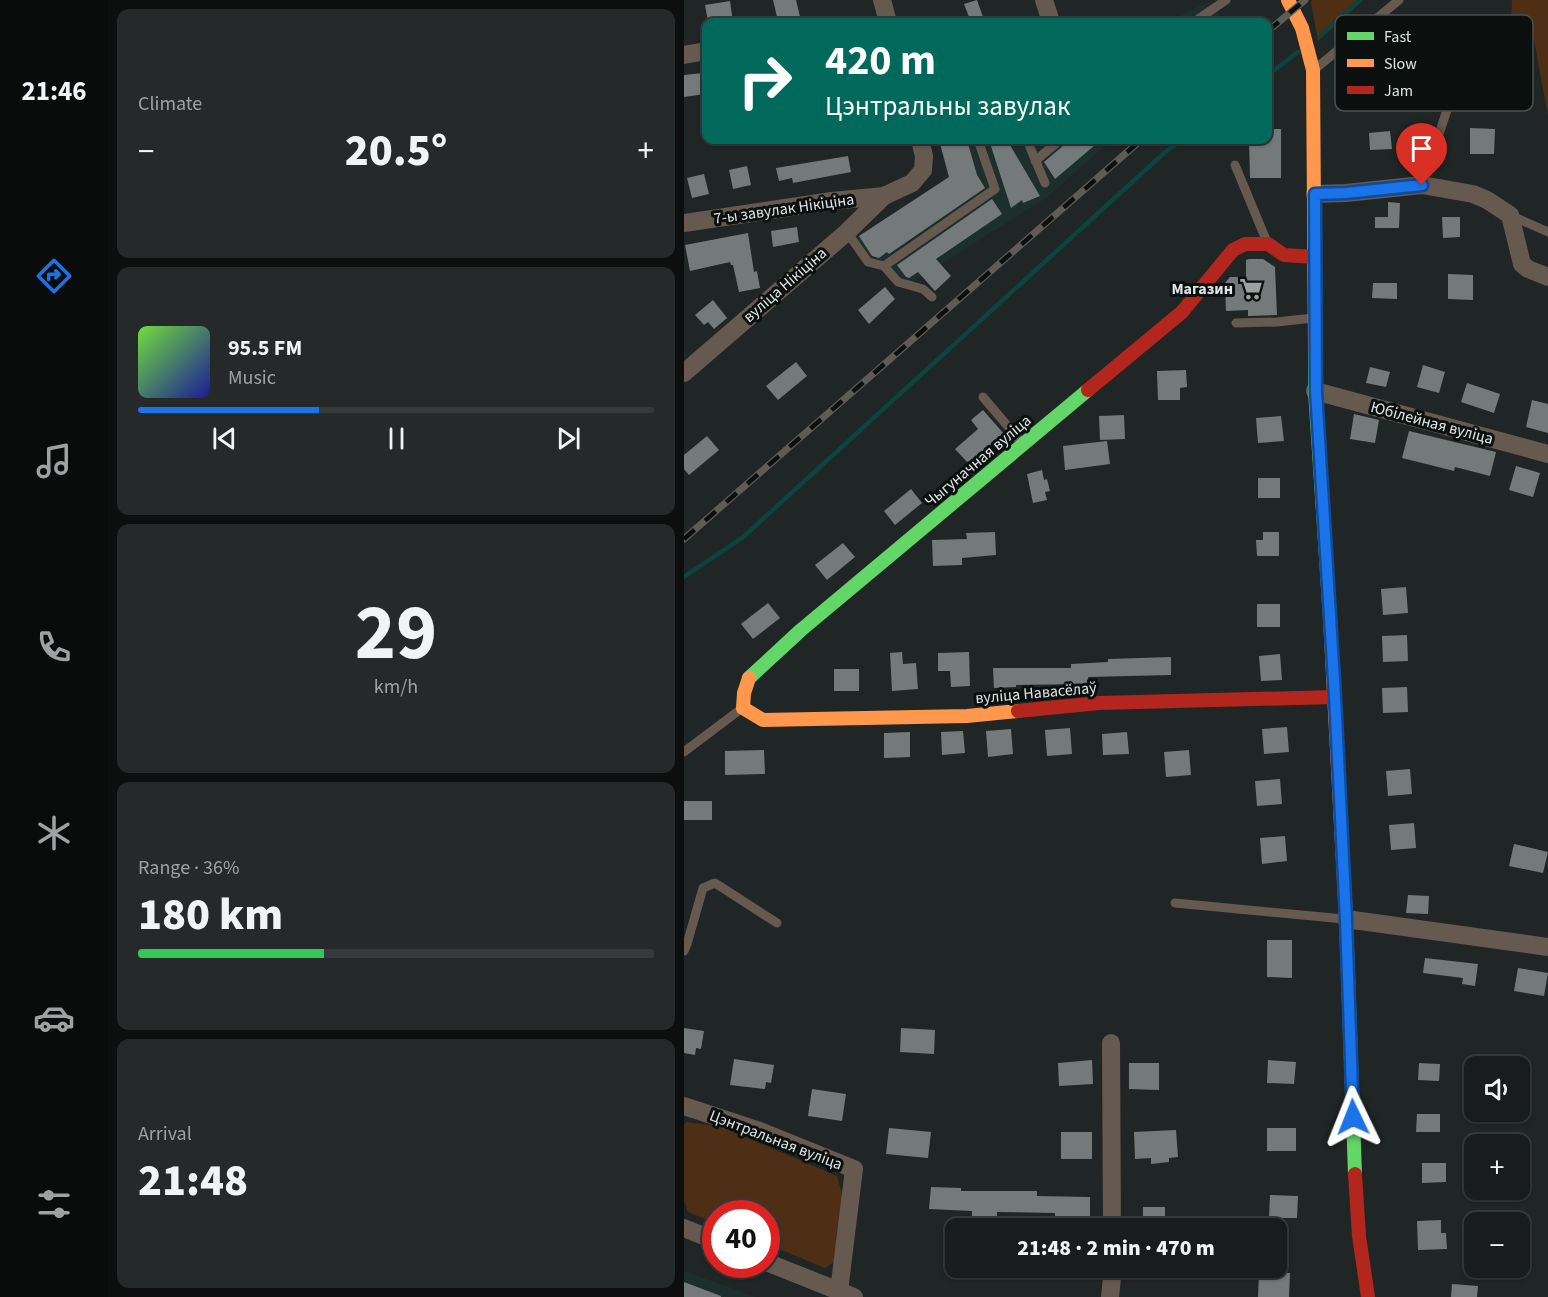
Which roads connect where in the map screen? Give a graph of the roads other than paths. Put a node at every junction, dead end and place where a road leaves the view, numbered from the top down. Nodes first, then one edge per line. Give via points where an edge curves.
1 (882, 0) edge
2 (1044, 0) edge
3 (1226, 0) edge
4 (1288, 0) edge
5 (1399, 0) edge
6 (1381, 15) edge
7 (884, 18) edge
8 (1050, 18) edge
9 (1200, 18) edge
10 (702, 52) edge
11 (1335, 52) edge
12 (684, 55) edge
13 (1313, 70) junction
14 (1447, 111) edge
15 (921, 144) edge
16 (979, 144) edge
17 (1029, 144) edge
18 (1055, 144) edge
19 (1035, 161) junction
20 (1235, 165) dead end
21 (1045, 183) dead end
22 (1422, 185) junction
23 (1315, 194) junction
24 (884, 196) junction
25 (832, 201) junction
26 (1510, 215) junction
27 (684, 223) edge
28 (847, 232) junction
29 (1548, 232) edge
30 (1268, 244) junction
31 (1315, 256) junction
32 (884, 266) junction
33 (1548, 277) edge
34 (932, 297) dead end
35 (1315, 318) junction
36 (1236, 323) dead end
37 (684, 373) edge
38 (1316, 391) junction
39 (983, 397) dead end
40 (1024, 445) junction
41 (1548, 454) edge
42 (1335, 697) junction
43 (743, 708) junction
44 (684, 752) edge
45 (1175, 903) dead end
46 (1346, 919) junction
47 (777, 923) dead end
48 (1548, 947) edge
49 (684, 951) edge
50 (1111, 1043) dead end
51 (684, 1106) edge
52 (1112, 1218) edge
53 (684, 1228) edge
54 (702, 1235) edge
55 (780, 1268) edge
56 (1112, 1278) edge
57 (847, 1294) edge
58 (1110, 1297) edge
59 (1368, 1297) edge

1 - 7 street
2 - 8 street
3 - 9 lane
4 - 13 street via 1302,28
5 - 6 lane
10 - 12 street
11 - 13 lane
13 - 23 street
14 - 22 lane
15 - 24 street via 922,170 912,183
16 - 32 lane via 995,189
17 - 19 lane
18 - 19 lane
19 - 21 lane
20 - 30 lane
22 - 23 street
22 - 26 street via 1473,194
23 - 31 street
24 - 25 street, 7-ы завулак Нікіціна
24 - 28 street, вуліца Нікіціна
25 - 27 street, 7-ы завулак Нікіціна
25 - 28 street
26 - 29 lane
26 - 33 street via 1522,264
28 - 32 lane via 868,261
28 - 37 street, вуліца Нікіціна
30 - 31 street via 1291,257
30 - 40 street, Чыгуначная вуліца via 1245,244 1233,250 1182,312
31 - 35 street
32 - 34 lane via 898,282 923,289
35 - 36 lane
35 - 38 street
38 - 41 street, Юбілейная вуліца
38 - 42 street
39 - 40 lane
40 - 43 street, Чыгуначная вуліца via 801,630 749,678
42 - 43 street, вуліца Навасёлаў via 1100,703 968,716 772,721
42 - 46 street
43 - 44 lane
45 - 46 lane
46 - 48 street
46 - 59 street via 1355,1183
47 - 49 lane via 715,883 703,888
50 - 52 street
51 - 57 street, Цэнтральная вуліца via 854,1169
53 - 54 street
55 - 57 street, Цэнтральная вуліца
56 - 58 street

